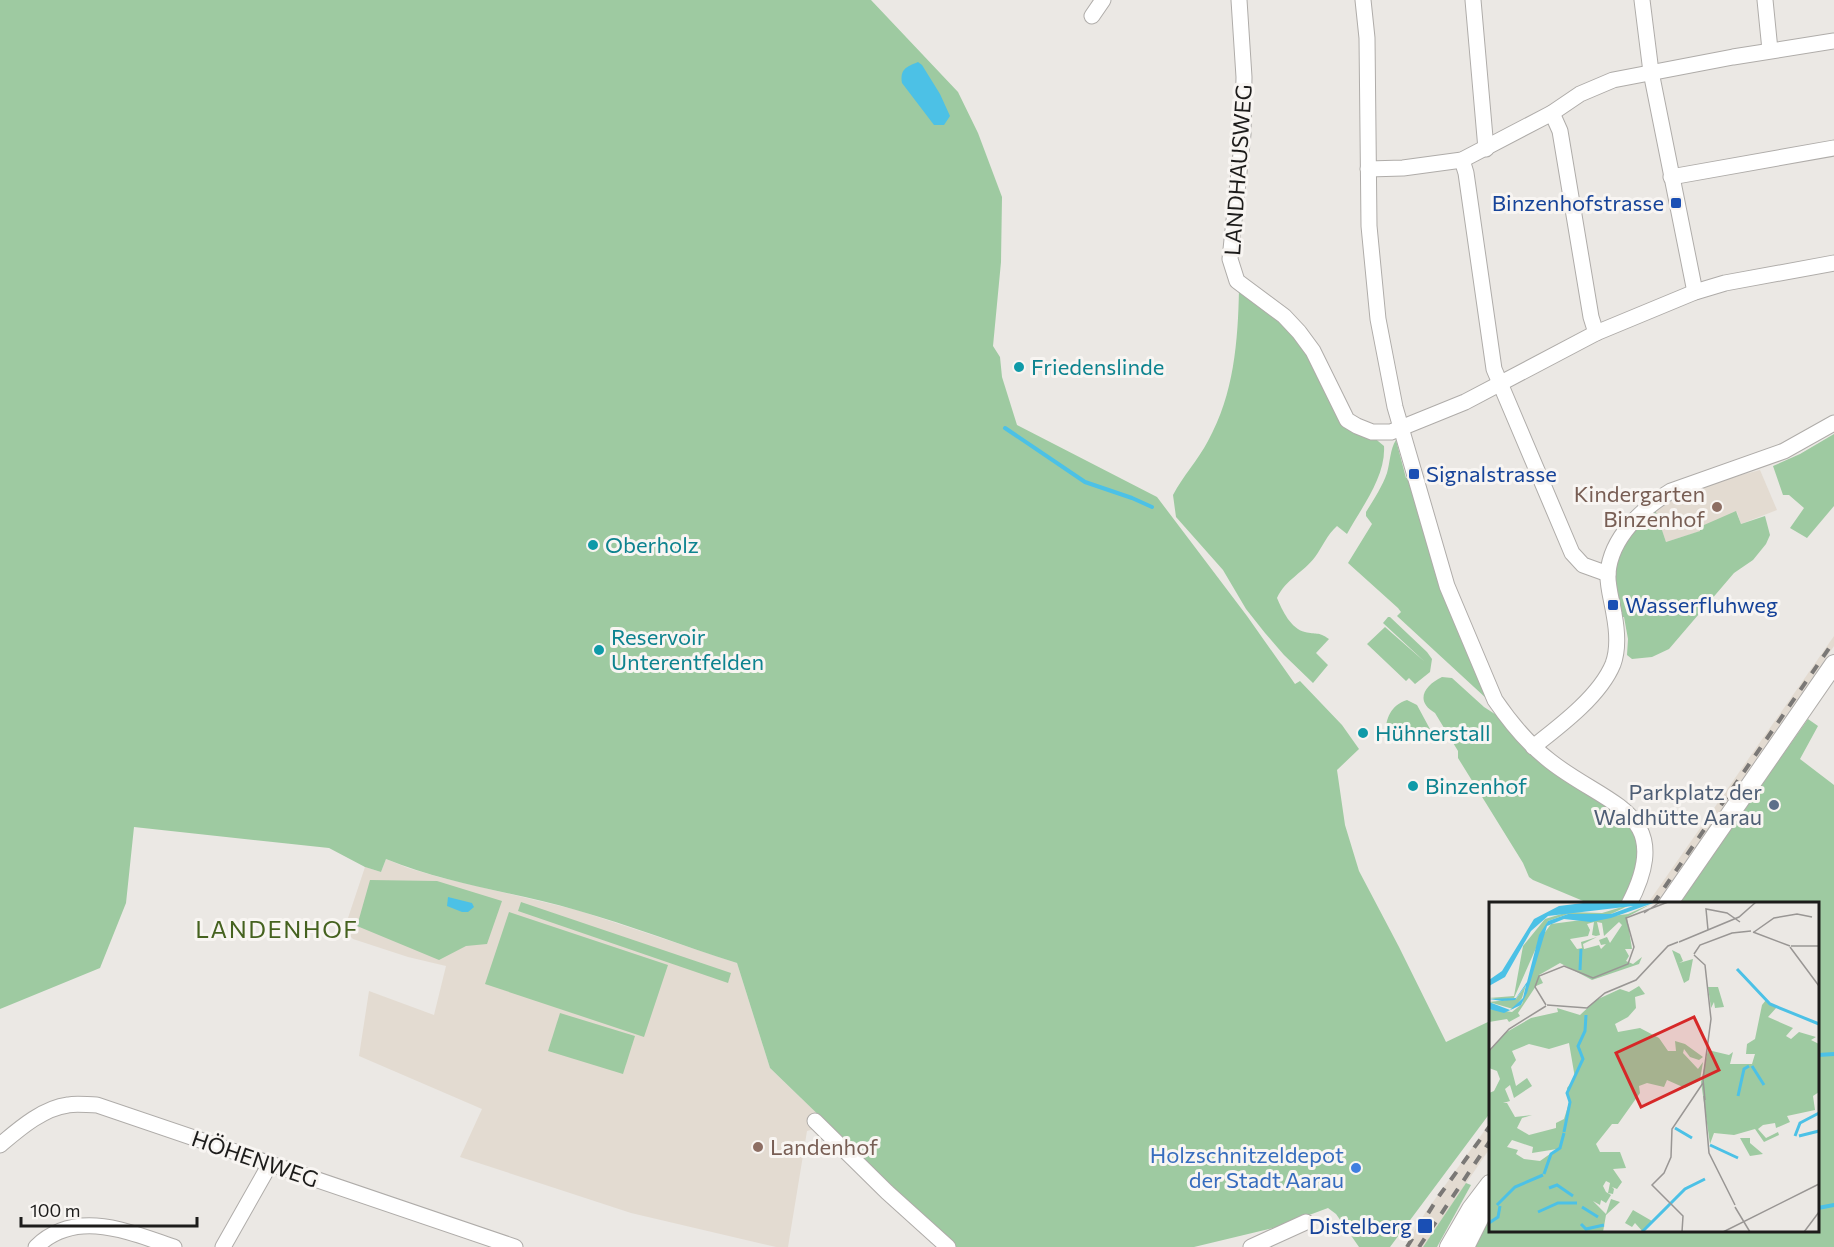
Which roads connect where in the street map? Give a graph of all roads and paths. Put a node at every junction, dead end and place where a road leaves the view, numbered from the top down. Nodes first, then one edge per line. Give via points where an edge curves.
1 (1103, 0) edge
2 (1239, 0) edge
3 (1363, 0) edge
4 (1473, 0) edge
5 (1642, 0) edge
6 (1765, 0) edge
7 (1092, 16) dead end
8 (1834, 40) edge
9 (1770, 50) junction
10 (1651, 72) junction
11 (1552, 113) junction
12 (1834, 148) edge
13 (1486, 149) junction
14 (1462, 160) junction
15 (1368, 170) junction
16 (1671, 177) junction
17 (1834, 263) edge
18 (1695, 292) junction
19 (1596, 333) junction
20 (1500, 384) junction
21 (1834, 423) edge
22 (1400, 428) junction
23 (1608, 574) junction
24 (1834, 664) edge
25 (1533, 747) junction
26 (1629, 902) edge
27 (1669, 902) edge
28 (815, 1121) dead end
29 (0, 1144) edge
30 (270, 1164) junction
31 (1489, 1186) edge
32 (1489, 1198) edge
33 (1306, 1222) dead end
34 (1283, 1241) edge
35 (36, 1247) edge
36 (174, 1247) edge
37 (223, 1247) edge
38 (515, 1247) edge
39 (948, 1247) edge
40 (1251, 1247) edge
41 (1449, 1247) edge
42 (1465, 1247) edge

1 - 7 street
2 - 22 street, LANDHAUSWEG via 1243,134 1230,259 1237,281 1299,332 1313,351 1347,420 1372,432
3 - 15 street
4 - 13 street
5 - 10 street
6 - 9 street
8 - 9 street
9 - 10 street
10 - 11 street via 1613,80 1580,94
10 - 16 street
11 - 13 street
11 - 19 street via 1560,131
12 - 16 street
13 - 14 street
14 - 15 street
14 - 20 street via 1494,369
15 - 22 street via 1378,319
16 - 18 street
17 - 18 street
18 - 19 street
19 - 20 street
20 - 22 street
20 - 23 street via 1572,553 1583,565
21 - 23 street via 1784,451 1691,483 1658,499 1624,533
22 - 25 street via 1447,586 1470,644 1495,700
23 - 25 street via 1617,631 1612,665 1579,708
24 - 27 main road
25 - 26 street via 1618,804 1637,824 1646,856
28 - 39 street
29 - 30 street, HÖHENWEG via 56,1108 96,1105
30 - 37 street
30 - 38 street, HÖHENWEG
31 - 41 main road
32 - 42 main road
33 - 34 street
34 - 40 street
35 - 36 street via 64,1228 96,1226 118,1228

